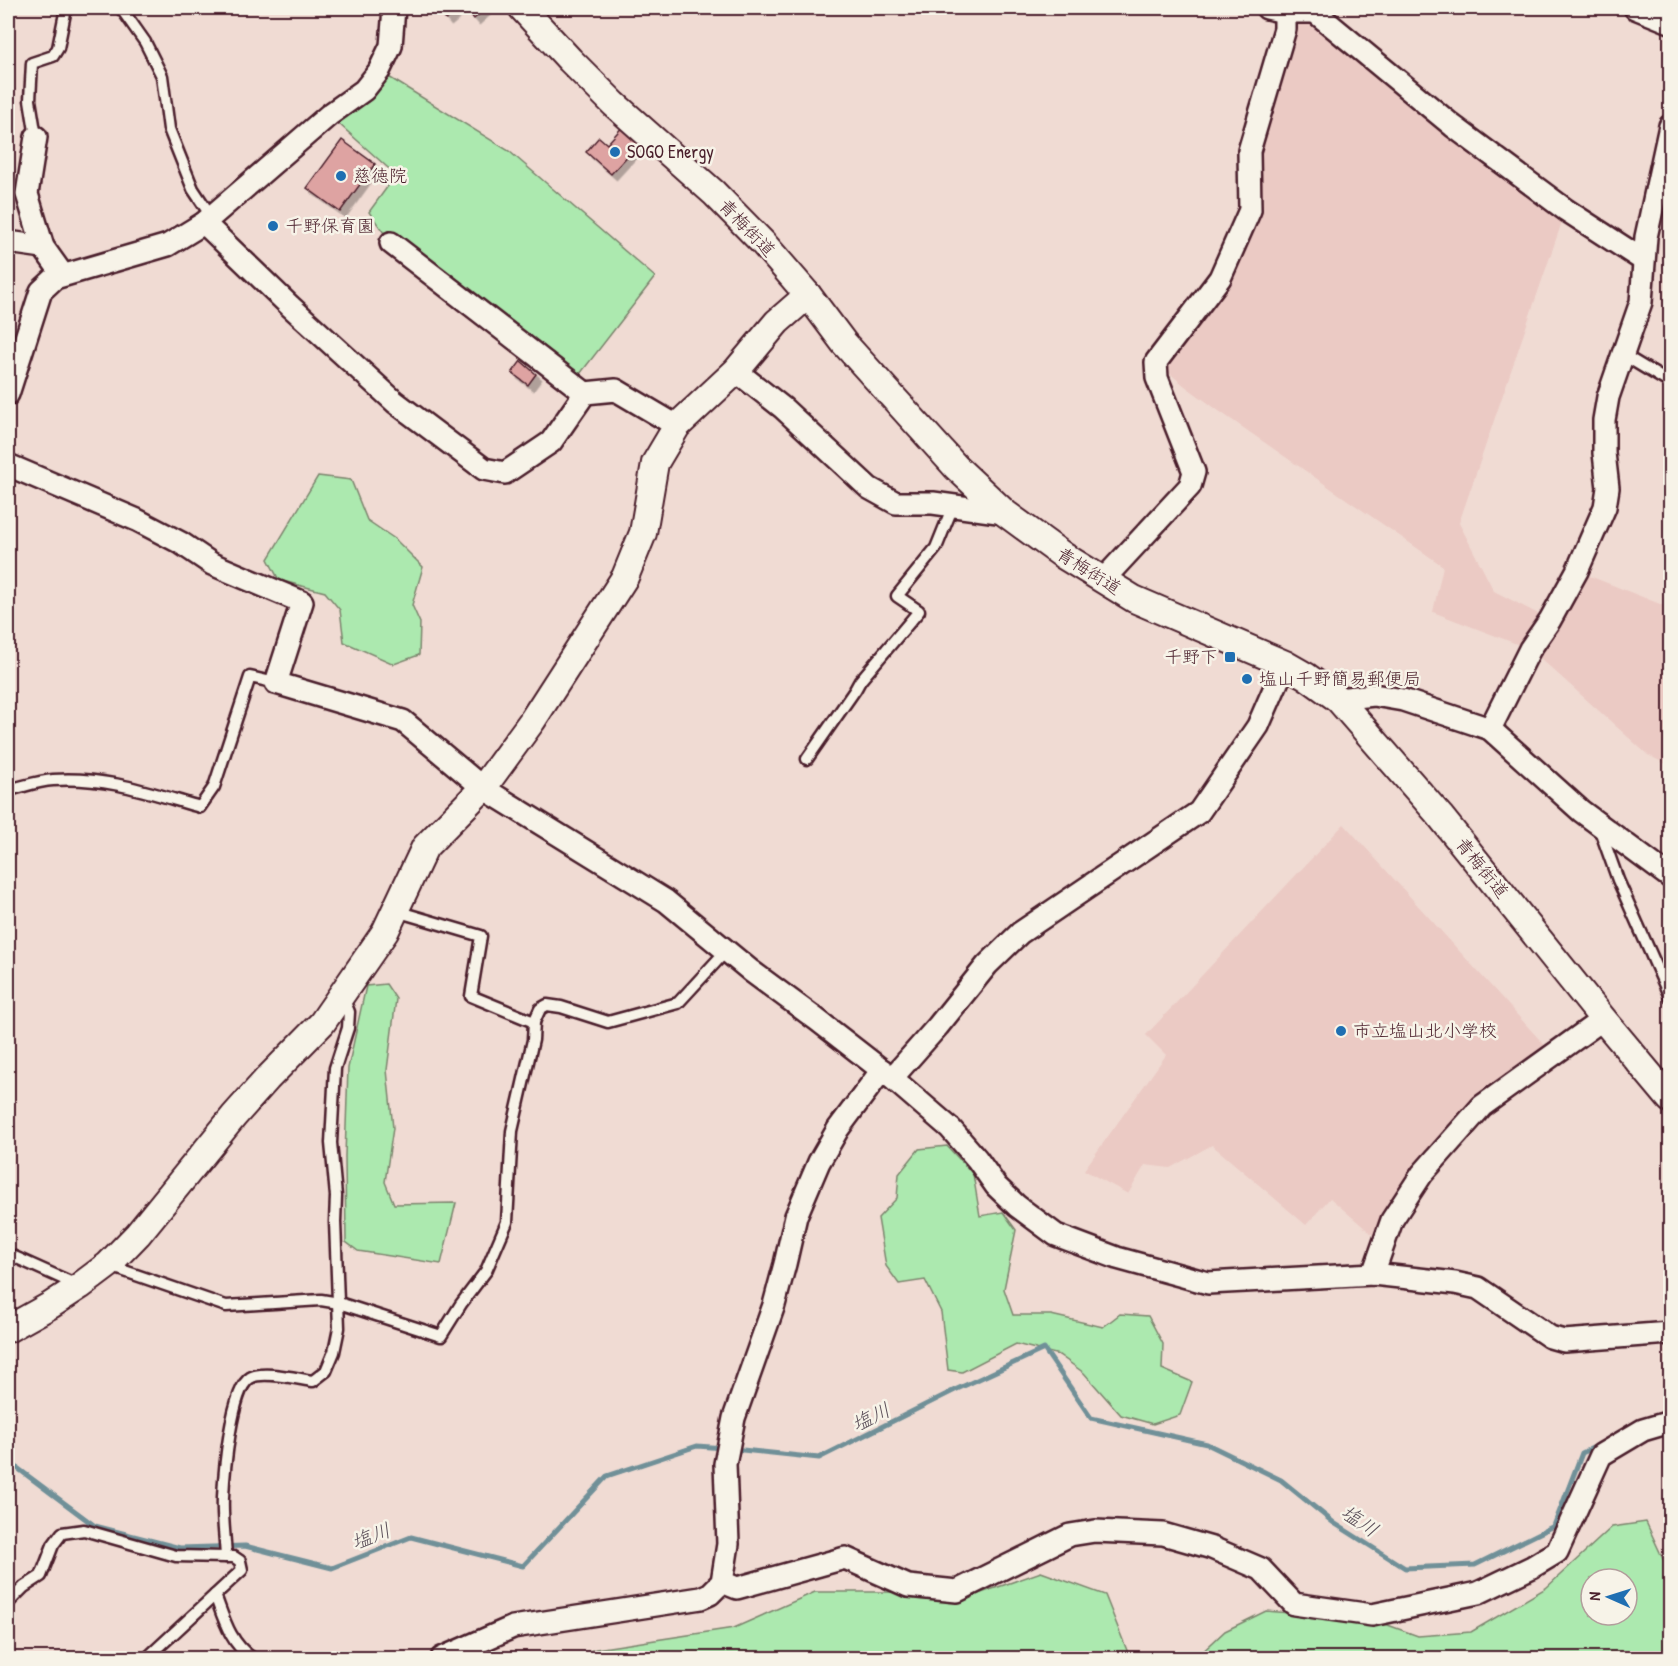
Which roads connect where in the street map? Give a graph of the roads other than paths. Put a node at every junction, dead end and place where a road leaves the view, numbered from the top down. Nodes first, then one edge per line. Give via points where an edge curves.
1 (66, 8) edge
2 (121, 8) edge
3 (393, 8) edge
4 (522, 8) edge
5 (1635, 8) edge
6 (1276, 10) edge
7 (1671, 22) edge
8 (1671, 126) edge
9 (36, 137) joint
10 (207, 219) junction
11 (8, 242) edge
12 (391, 243) dead end
13 (42, 247) junction
14 (1642, 260) junction
15 (63, 275) junction
16 (808, 295) junction
17 (1622, 354) junction
18 (736, 371) junction
19 (1671, 383) edge
20 (585, 393) junction
21 (8, 394) edge
22 (677, 426) junction
23 (8, 465) edge
24 (953, 506) junction
25 (1005, 513) junction
26 (1102, 581) junction
27 (1285, 664) junction
28 (276, 682) junction
29 (1338, 699) junction
30 (1490, 729) junction
31 (807, 759) dead end
32 (483, 788) junction
33 (8, 790) edge
34 (1598, 824) junction
35 (1671, 877) edge
36 (396, 911) junction
37 (726, 951) junction
38 (342, 994) junction
39 (1671, 997) edge
40 (1603, 1019) junction
41 (534, 1022) junction
42 (887, 1074) junction
43 (1671, 1099) edge
44 (8, 1254) edge
45 (108, 1265) junction
46 (1372, 1274) junction
47 (80, 1287) junction
48 (339, 1303) junction
49 (8, 1329) edge
50 (1671, 1333) edge
51 (1671, 1422) edge
52 (226, 1553) junction
53 (722, 1582) junction
54 (215, 1595) junction
55 (8, 1603) edge
56 (147, 1659) edge
57 (252, 1659) edge
58 (442, 1659) edge

1 - 9 lane via 58,48 53,56 32,63 30,100
2 - 10 lane via 162,76 169,129
3 - 10 street via 391,46 364,90
4 - 16 street, 青梅街道 via 614,104 722,201
5 - 7 street
6 - 14 street via 1315,12 1453,126 1566,210
6 - 26 street via 1285,29 1249,151 1250,210 1220,278 1156,362 1157,378 1194,472 1190,486
8 - 14 street
9 - 13 street via 27,194
10 - 15 street via 168,245
10 - 20 street via 290,306 395,402 484,469 505,473 551,442
11 - 13 street
12 - 20 street
13 - 15 street
14 - 17 street via 1641,302
15 - 21 street via 41,291
16 - 18 street via 777,322
16 - 25 street, 青梅街道 via 844,343 957,467
17 - 19 lane
17 - 30 street via 1604,420 1608,488 1605,507 1577,571 1530,649
18 - 22 street
18 - 24 street via 783,408 869,488 896,503
20 - 22 street via 616,390
22 - 32 street via 655,463 643,533 625,577
23 - 28 street via 137,520 212,564 302,603
24 - 25 street
24 - 31 lane via 936,548 897,596 919,611 860,681
25 - 26 street, 青梅街道
26 - 27 street, 青梅街道 via 1134,599
27 - 29 street, 青梅街道
27 - 42 street via 1258,726 1199,812 1020,933
28 - 32 street via 402,721
28 - 33 lane via 250,677 214,787 200,807 118,783 89,780 52,780
29 - 30 street via 1374,695 1403,700
29 - 40 street, 青梅街道 via 1440,816
30 - 34 street
32 - 36 street via 425,847
32 - 37 street via 666,901
34 - 35 street
34 - 39 lane via 1618,880
36 - 38 street
36 - 41 lane via 481,936 471,996
37 - 41 lane via 678,1002 608,1022 547,1005 540,1009
37 - 42 street
38 - 45 street via 322,1023 260,1086
38 - 48 lane via 350,1012 335,1068 331,1143
40 - 43 street, 青梅街道
40 - 46 street via 1482,1106 1422,1174 1392,1220
41 - 48 lane via 512,1131 507,1222 486,1271 441,1336
42 - 46 street via 950,1128 996,1186 1056,1235 1117,1258 1208,1282
42 - 53 street via 838,1129 796,1216 774,1305 734,1418 725,1464 728,1544
44 - 47 lane
45 - 47 street
45 - 48 lane via 226,1306 321,1300
46 - 50 street via 1478,1288 1563,1341
47 - 49 street
48 - 52 lane via 336,1344 326,1371 313,1381 261,1374 250,1377 240,1390 231,1423 223,1496
51 - 53 street via 1643,1430 1601,1455 1557,1552 1478,1593 1372,1615 1294,1604 1261,1569 1212,1548 1163,1534 1070,1534 957,1591 908,1586 845,1558 737,1588
52 - 54 lane via 240,1561 242,1570
52 - 55 lane via 176,1556 84,1530 62,1533 41,1576
53 - 58 street via 701,1598 513,1627
54 - 56 lane
54 - 57 lane via 228,1632

